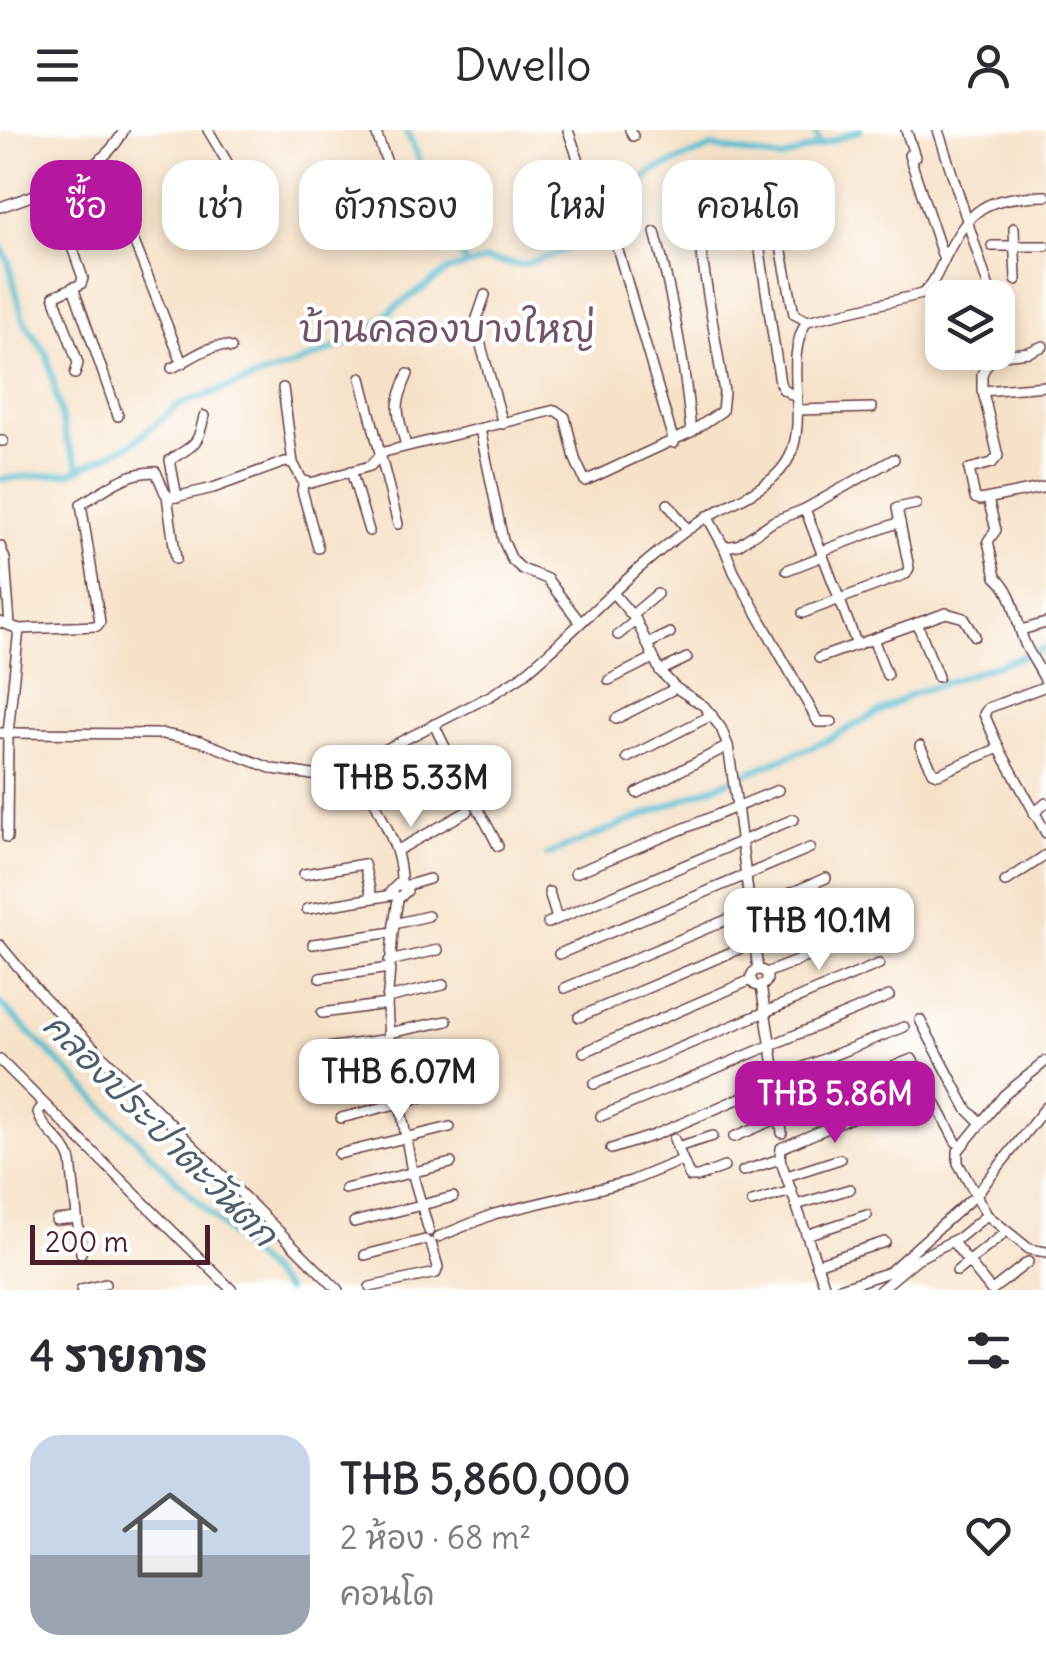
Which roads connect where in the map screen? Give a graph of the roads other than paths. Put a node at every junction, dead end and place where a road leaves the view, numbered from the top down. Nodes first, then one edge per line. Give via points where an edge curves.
1 (124, 130) edge
2 (208, 130) edge
3 (375, 130) edge
4 (568, 130) edge
5 (906, 130) edge
6 (938, 130) edge
7 (908, 155) dead end
8 (101, 158) junction
9 (98, 160) edge
10 (226, 160) edge
11 (386, 160) edge
12 (579, 160) edge
13 (30, 196) edge
14 (1046, 196) edge
15 (0, 207) edge
16 (926, 209) junction
17 (967, 219) junction
18 (1014, 228) dead end
19 (655, 232) dead end
20 (983, 246) junction
21 (1014, 246) junction
22 (1046, 246) edge
23 (74, 250) edge
24 (618, 250) edge
25 (701, 250) edge
26 (760, 250) edge
27 (782, 250) edge
28 (944, 260) junction
29 (989, 280) edge
30 (1016, 280) dead end
31 (74, 287) junction
32 (485, 295) dead end
33 (807, 321) junction
34 (1043, 346) dead end
35 (231, 348) dead end
36 (1015, 353) edge
37 (182, 362) junction
38 (172, 368) dead end
39 (984, 370) edge
40 (76, 374) dead end
41 (408, 374) dead end
42 (361, 378) dead end
43 (1046, 386) edge
44 (283, 388) dead end
45 (982, 390) junction
46 (797, 398) junction
47 (872, 408) dead end
48 (797, 410) junction
49 (118, 416) dead end
50 (204, 416) dead end
51 (503, 424) junction
52 (480, 429) junction
53 (692, 432) junction
54 (674, 442) junction
55 (406, 446) junction
56 (381, 455) junction
57 (894, 459) dead end
58 (293, 463) junction
59 (351, 472) junction
60 (304, 482) junction
61 (1046, 487) edge
62 (172, 497) junction
63 (988, 499) junction
64 (668, 504) dead end
65 (916, 504) dead end
66 (805, 509) junction
67 (708, 516) junction
68 (900, 522) junction
69 (398, 524) dead end
70 (687, 530) junction
71 (370, 531) dead end
72 (0, 546) edge
73 (318, 548) dead end
74 (724, 548) junction
75 (822, 554) junction
76 (176, 560) dead end
77 (787, 570) dead end
78 (613, 593) junction
79 (656, 594) dead end
80 (840, 600) junction
81 (803, 612) dead end
82 (634, 617) junction
83 (580, 622) junction
84 (918, 622) junction
85 (1046, 623) edge
86 (10, 625) edge
87 (1020, 630) junction
88 (670, 633) dead end
89 (618, 635) dead end
90 (975, 636) dead end
91 (873, 639) junction
92 (647, 644) junction
93 (857, 645) junction
94 (653, 658) junction
95 (686, 658) dead end
96 (818, 658) dead end
97 (660, 672) junction
98 (887, 675) dead end
99 (938, 677) dead end
100 (609, 680) dead end
101 (1046, 684) edge
102 (676, 688) junction
103 (712, 715) junction
104 (616, 720) dead end
105 (832, 722) dead end
106 (434, 724) junction
107 (4, 733) edge
108 (728, 746) junction
109 (920, 746) dead end
110 (998, 748) junction
111 (627, 758) dead end
112 (357, 764) junction
113 (778, 790) dead end
114 (637, 793) dead end
115 (1046, 803) edge
116 (737, 806) junction
117 (468, 811) dead end
118 (4, 812) edge
119 (1034, 812) junction
120 (794, 819) dead end
121 (1046, 833) edge
122 (7, 838) dead end
123 (740, 840) junction
124 (498, 846) dead end
125 (810, 848) dead end
126 (398, 850) junction
127 (1046, 855) edge
128 (575, 873) dead end
129 (304, 874) dead end
130 (744, 876) junction
131 (826, 878) dead end
132 (429, 879) dead end
133 (1005, 882) dead end
134 (402, 885) junction
135 (549, 892) dead end
136 (395, 897) junction
137 (372, 898) junction
138 (840, 906) dead end
139 (307, 909) dead end
140 (749, 910) junction
141 (428, 916) dead end
142 (393, 928) junction
143 (857, 937) dead end
144 (754, 943) junction
145 (313, 944) dead end
146 (0, 945) edge
147 (438, 950) dead end
148 (559, 954) dead end
149 (880, 964) dead end
150 (389, 965) junction
151 (762, 972) junction
152 (320, 978) dead end
153 (756, 983) junction
154 (443, 985) dead end
155 (565, 988) dead end
156 (889, 996) dead end
157 (387, 1001) junction
158 (766, 1012) junction
159 (322, 1013) dead end
160 (579, 1017) dead end
161 (920, 1020) dead end
162 (447, 1021) dead end
163 (904, 1027) dead end
164 (389, 1036) junction
165 (772, 1044) junction
166 (326, 1048) dead end
167 (584, 1052) dead end
168 (450, 1055) dead end
169 (0, 1060) edge
170 (1046, 1061) edge
171 (392, 1071) junction
172 (777, 1080) junction
173 (332, 1082) dead end
174 (594, 1084) dead end
175 (447, 1091) dead end
176 (44, 1104) junction
177 (398, 1104) junction
178 (1046, 1107) edge
179 (862, 1113) dead end
180 (781, 1115) junction
181 (601, 1116) dead end
182 (341, 1118) dead end
183 (980, 1122) junction
184 (450, 1127) dead end
185 (782, 1133) dead end
186 (713, 1136) dead end
187 (734, 1137) dead end
188 (406, 1138) junction
189 (956, 1142) dead end
190 (611, 1149) dead end
191 (339, 1154) dead end
192 (780, 1159) junction
193 (840, 1159) dead end
194 (682, 1160) junction
195 (450, 1163) dead end
196 (724, 1167) dead end
197 (744, 1171) dead end
198 (412, 1172) junction
199 (787, 1176) junction
200 (345, 1189) dead end
201 (850, 1189) dead end
202 (792, 1191) junction
203 (454, 1198) dead end
204 (973, 1198) junction
205 (752, 1202) dead end
206 (796, 1205) junction
207 (420, 1206) junction
208 (867, 1215) dead end
209 (987, 1215) junction
210 (77, 1218) junction
211 (56, 1220) dead end
212 (354, 1222) dead end
213 (806, 1235) junction
214 (1002, 1236) dead end
215 (431, 1238) junction
216 (952, 1241) junction
217 (885, 1242) dead end
218 (1046, 1252) edge
219 (81, 1253) dead end
220 (365, 1255) dead end
221 (968, 1262) junction
222 (1028, 1262) dead end
223 (816, 1264) junction
224 (956, 1271) dead end
225 (894, 1279) junction
226 (105, 1284) dead end
227 (370, 1287) dead end
228 (824, 1289) edge
229 (81, 1290) edge
230 (232, 1290) edge
231 (338, 1290) edge
232 (834, 1290) edge
233 (880, 1290) edge
234 (903, 1290) edge
235 (991, 1290) edge

1 - 8 street
2 - 10 street
3 - 11 street
4 - 12 street
5 - 16 street
6 - 17 street
7 - 16 street
8 - 9 street
8 - 37 street
13 - 15 street
14 - 17 street via 1006,199
16 - 28 street
17 - 20 street
17 - 28 street
18 - 21 street
19 - 53 street via 682,344
20 - 21 street
20 - 29 street
21 - 22 street
21 - 30 street
23 - 31 street via 82,281
24 - 54 street
25 - 53 street via 724,392 722,411
26 - 46 street via 780,383
27 - 33 street via 794,314
28 - 33 street via 922,294
31 - 40 street via 54,300
31 - 49 street
32 - 51 street via 476,324
33 - 46 street via 798,338
34 - 36 street
35 - 37 street via 216,347
37 - 38 street
39 - 45 street
41 - 55 street via 397,394
42 - 56 street
43 - 45 street
44 - 58 street
45 - 63 street via 998,456 968,472 975,498
46 - 48 street
47 - 48 street
48 - 67 street via 792,452 780,470
50 - 62 street via 193,448 170,460
51 - 52 street
51 - 54 street via 560,411 585,481
52 - 55 street
52 - 83 street via 512,560 546,579
53 - 54 street
55 - 56 street
56 - 59 street
56 - 69 street
57 - 66 street
58 - 60 street
58 - 62 street
59 - 60 street
59 - 71 street
60 - 73 street
61 - 63 street
62 - 76 street
62 - 86 street via 154,471 116,482 81,504 100,622 94,627
63 - 87 street via 996,530 988,541 991,562
64 - 70 street
65 - 68 street via 898,507
66 - 74 street
66 - 75 street
67 - 70 street
67 - 74 street
68 - 75 street
68 - 80 street via 908,572
70 - 78 street
72 - 86 street
74 - 105 street via 818,722
75 - 77 street
75 - 80 street
78 - 82 street
78 - 83 street
79 - 82 street
80 - 81 street
80 - 93 street
82 - 89 street
82 - 92 street
83 - 106 street via 520,677
84 - 90 street via 948,613 964,618
84 - 91 street
84 - 99 street
85 - 87 street
86 - 107 street
87 - 101 street
88 - 92 street
91 - 93 street
91 - 98 street
92 - 94 street
93 - 96 street
94 - 97 street
94 - 100 street
95 - 97 street
97 - 102 street
101 - 110 street via 986,709
102 - 103 street
102 - 104 street
103 - 108 street
103 - 111 street
106 - 112 street
106 - 124 street
107 - 112 street via 185,736 292,774 319,776
107 - 118 street
108 - 114 street
108 - 116 street
109 - 110 street via 938,774
110 - 119 street
112 - 126 street via 369,775
113 - 116 street
115 - 119 street
116 - 123 street
116 - 128 street
117 - 126 street
118 - 122 street
119 - 121 street
120 - 123 street
123 - 130 street
123 - 135 street via 553,921
125 - 130 street
126 - 134 street
127 - 133 street
129 - 137 street via 364,864
130 - 140 street
130 - 148 street
131 - 140 street
132 - 134 street
134 - 136 street via 406,894
136 - 137 street
136 - 142 street
137 - 139 street
138 - 144 street
140 - 144 street
140 - 155 street
141 - 142 street
142 - 145 street
142 - 150 street
143 - 151 street
144 - 151 street
144 - 160 street
146 - 231 street via 44,998
147 - 150 street
149 - 158 street
150 - 152 street
150 - 157 street
151 - 153 street via 766,983
153 - 158 street
153 - 167 street
154 - 157 street
156 - 165 street
157 - 159 street
157 - 164 street
158 - 165 street
158 - 174 street
161 - 183 street
162 - 164 street
163 - 172 street
164 - 166 street
164 - 171 street
165 - 172 street
165 - 181 street
168 - 171 street
169 - 176 street
170 - 183 street
171 - 173 street
171 - 177 street
172 - 180 street
172 - 190 street
175 - 177 street
176 - 210 street via 38,1118 68,1152
176 - 230 street
177 - 182 street
177 - 188 street
178 - 204 street
179 - 192 street via 781,1148
180 - 185 street
180 - 187 street
180 - 189 street via 912,1059
183 - 204 street via 957,1156
184 - 188 street
186 - 194 street via 675,1143
188 - 191 street
188 - 198 street
192 - 197 street
192 - 199 street
193 - 199 street
194 - 196 street via 693,1178
194 - 215 street
195 - 198 street
198 - 200 street
198 - 207 street
199 - 202 street
201 - 206 street
202 - 205 street
202 - 206 street
203 - 207 street
204 - 209 street
204 - 232 street via 890,1272
206 - 213 street
207 - 212 street
207 - 215 street
208 - 213 street
209 - 216 street
209 - 218 street via 1023,1245
210 - 211 street
210 - 219 street
213 - 223 street
214 - 221 street
215 - 220 street
215 - 227 street via 436,1273
216 - 221 street
216 - 225 street
217 - 223 street
221 - 224 street
221 - 235 street
222 - 235 street
223 - 228 street
225 - 233 street
225 - 234 street
226 - 229 street

